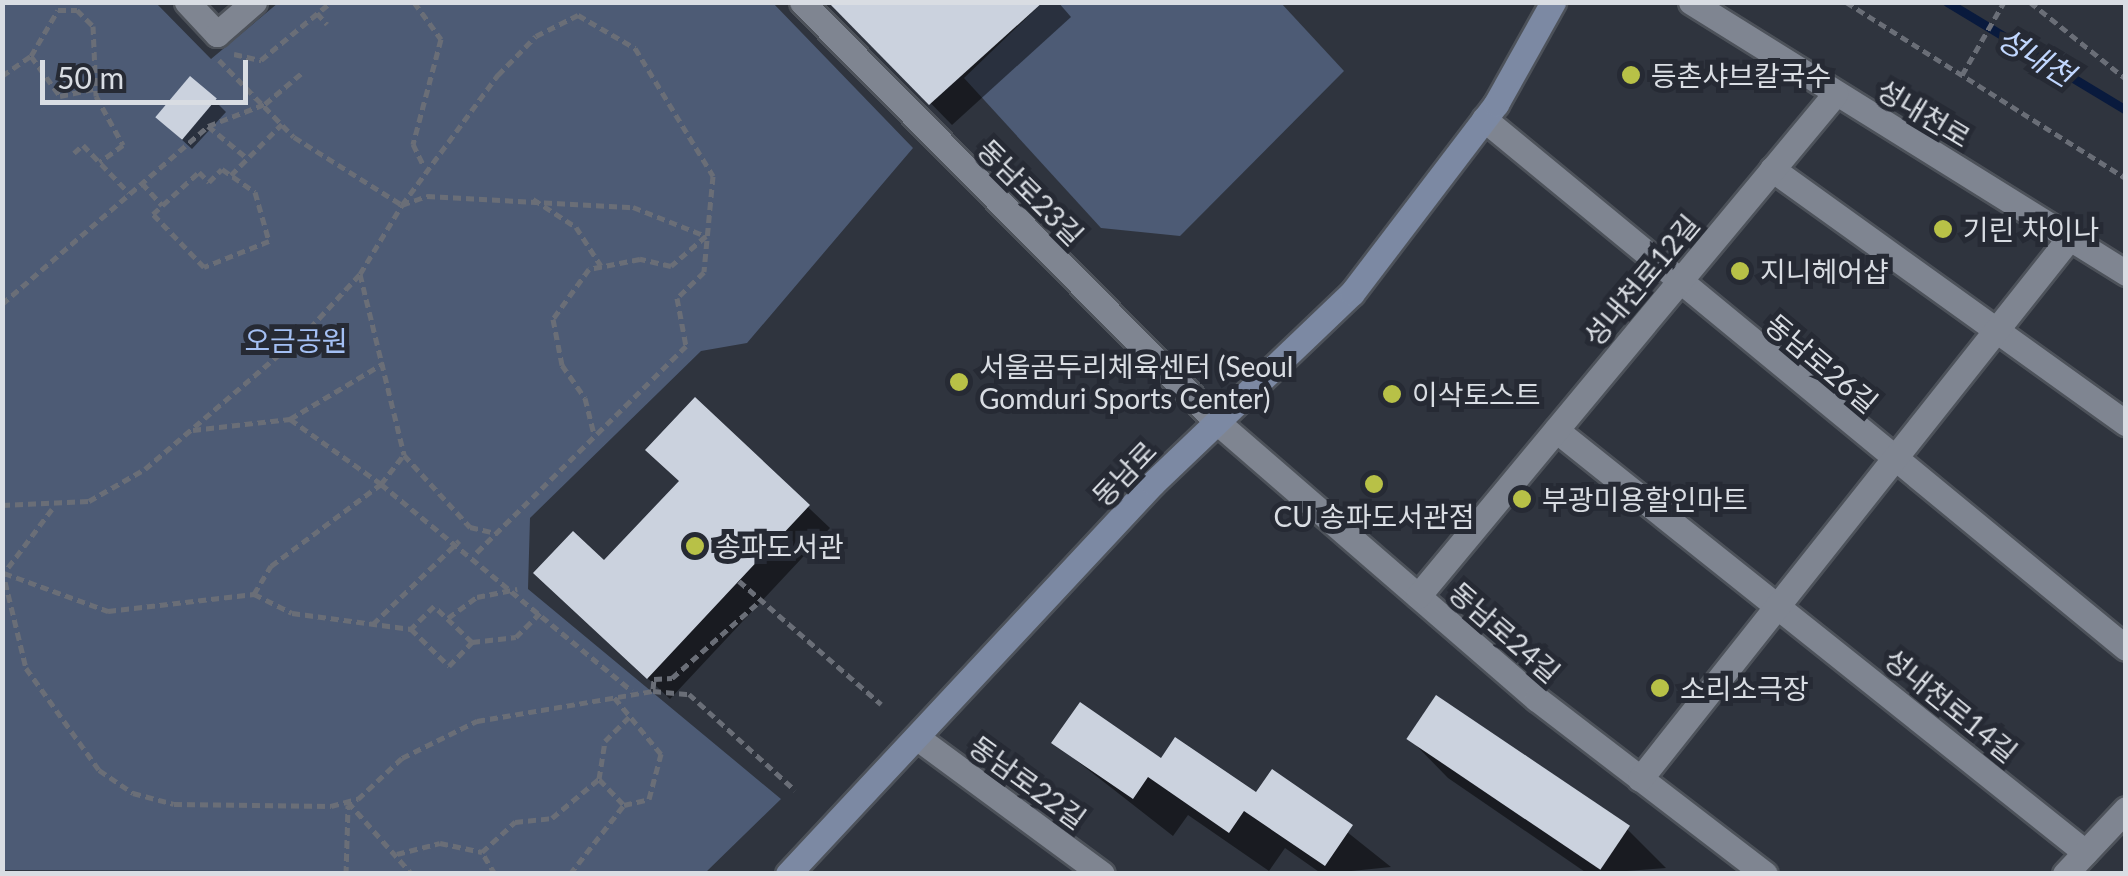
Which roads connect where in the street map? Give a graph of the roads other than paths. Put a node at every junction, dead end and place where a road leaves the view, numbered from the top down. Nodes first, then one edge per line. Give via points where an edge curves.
1 (187, 2) edge
2 (254, 2) edge
3 (802, 2) edge
4 (1552, 2) edge
5 (1691, 2) edge
6 (1835, 94) junction
7 (1484, 119) junction
8 (1772, 170) junction
9 (2070, 237) junction
10 (2126, 273) edge
11 (1678, 283) junction
12 (1996, 331) junction
13 (1218, 422) junction
14 (2126, 423) edge
15 (1556, 430) junction
16 (1891, 459) junction
17 (1418, 596) junction
18 (1778, 604) junction
19 (2126, 648) edge
20 (919, 739) junction
21 (1640, 779) junction
22 (2126, 809) edge
23 (2085, 852) junction
24 (788, 874) edge
25 (1102, 874) edge
26 (1765, 874) edge
27 (2065, 874) edge

1 - 2 street via 217,34
3 - 13 street, 동남로23길
4 - 7 main road, 동남로
5 - 6 street, 성내천로
6 - 8 street, 성내천로12길
6 - 9 street, 성내천로
7 - 11 street, 동남로26길
7 - 13 main road, 동남로 via 1352,293
8 - 11 street, 성내천로12길
8 - 12 street
9 - 10 street, 성내천로
9 - 12 street
11 - 15 street, 성내천로12길
11 - 16 street, 동남로26길
12 - 14 street
12 - 16 street
13 - 17 street, 동남로24길
13 - 20 main road, 동남로
15 - 17 street, 성내천로12길
15 - 18 street
16 - 18 street
16 - 19 street, 동남로26길
17 - 21 street, 동남로24길
18 - 21 street
18 - 23 street, 성내천로14길
20 - 24 main road, 동남로
20 - 25 street, 동남로22길
21 - 26 street, 동남로24길
22 - 23 street
23 - 27 street

